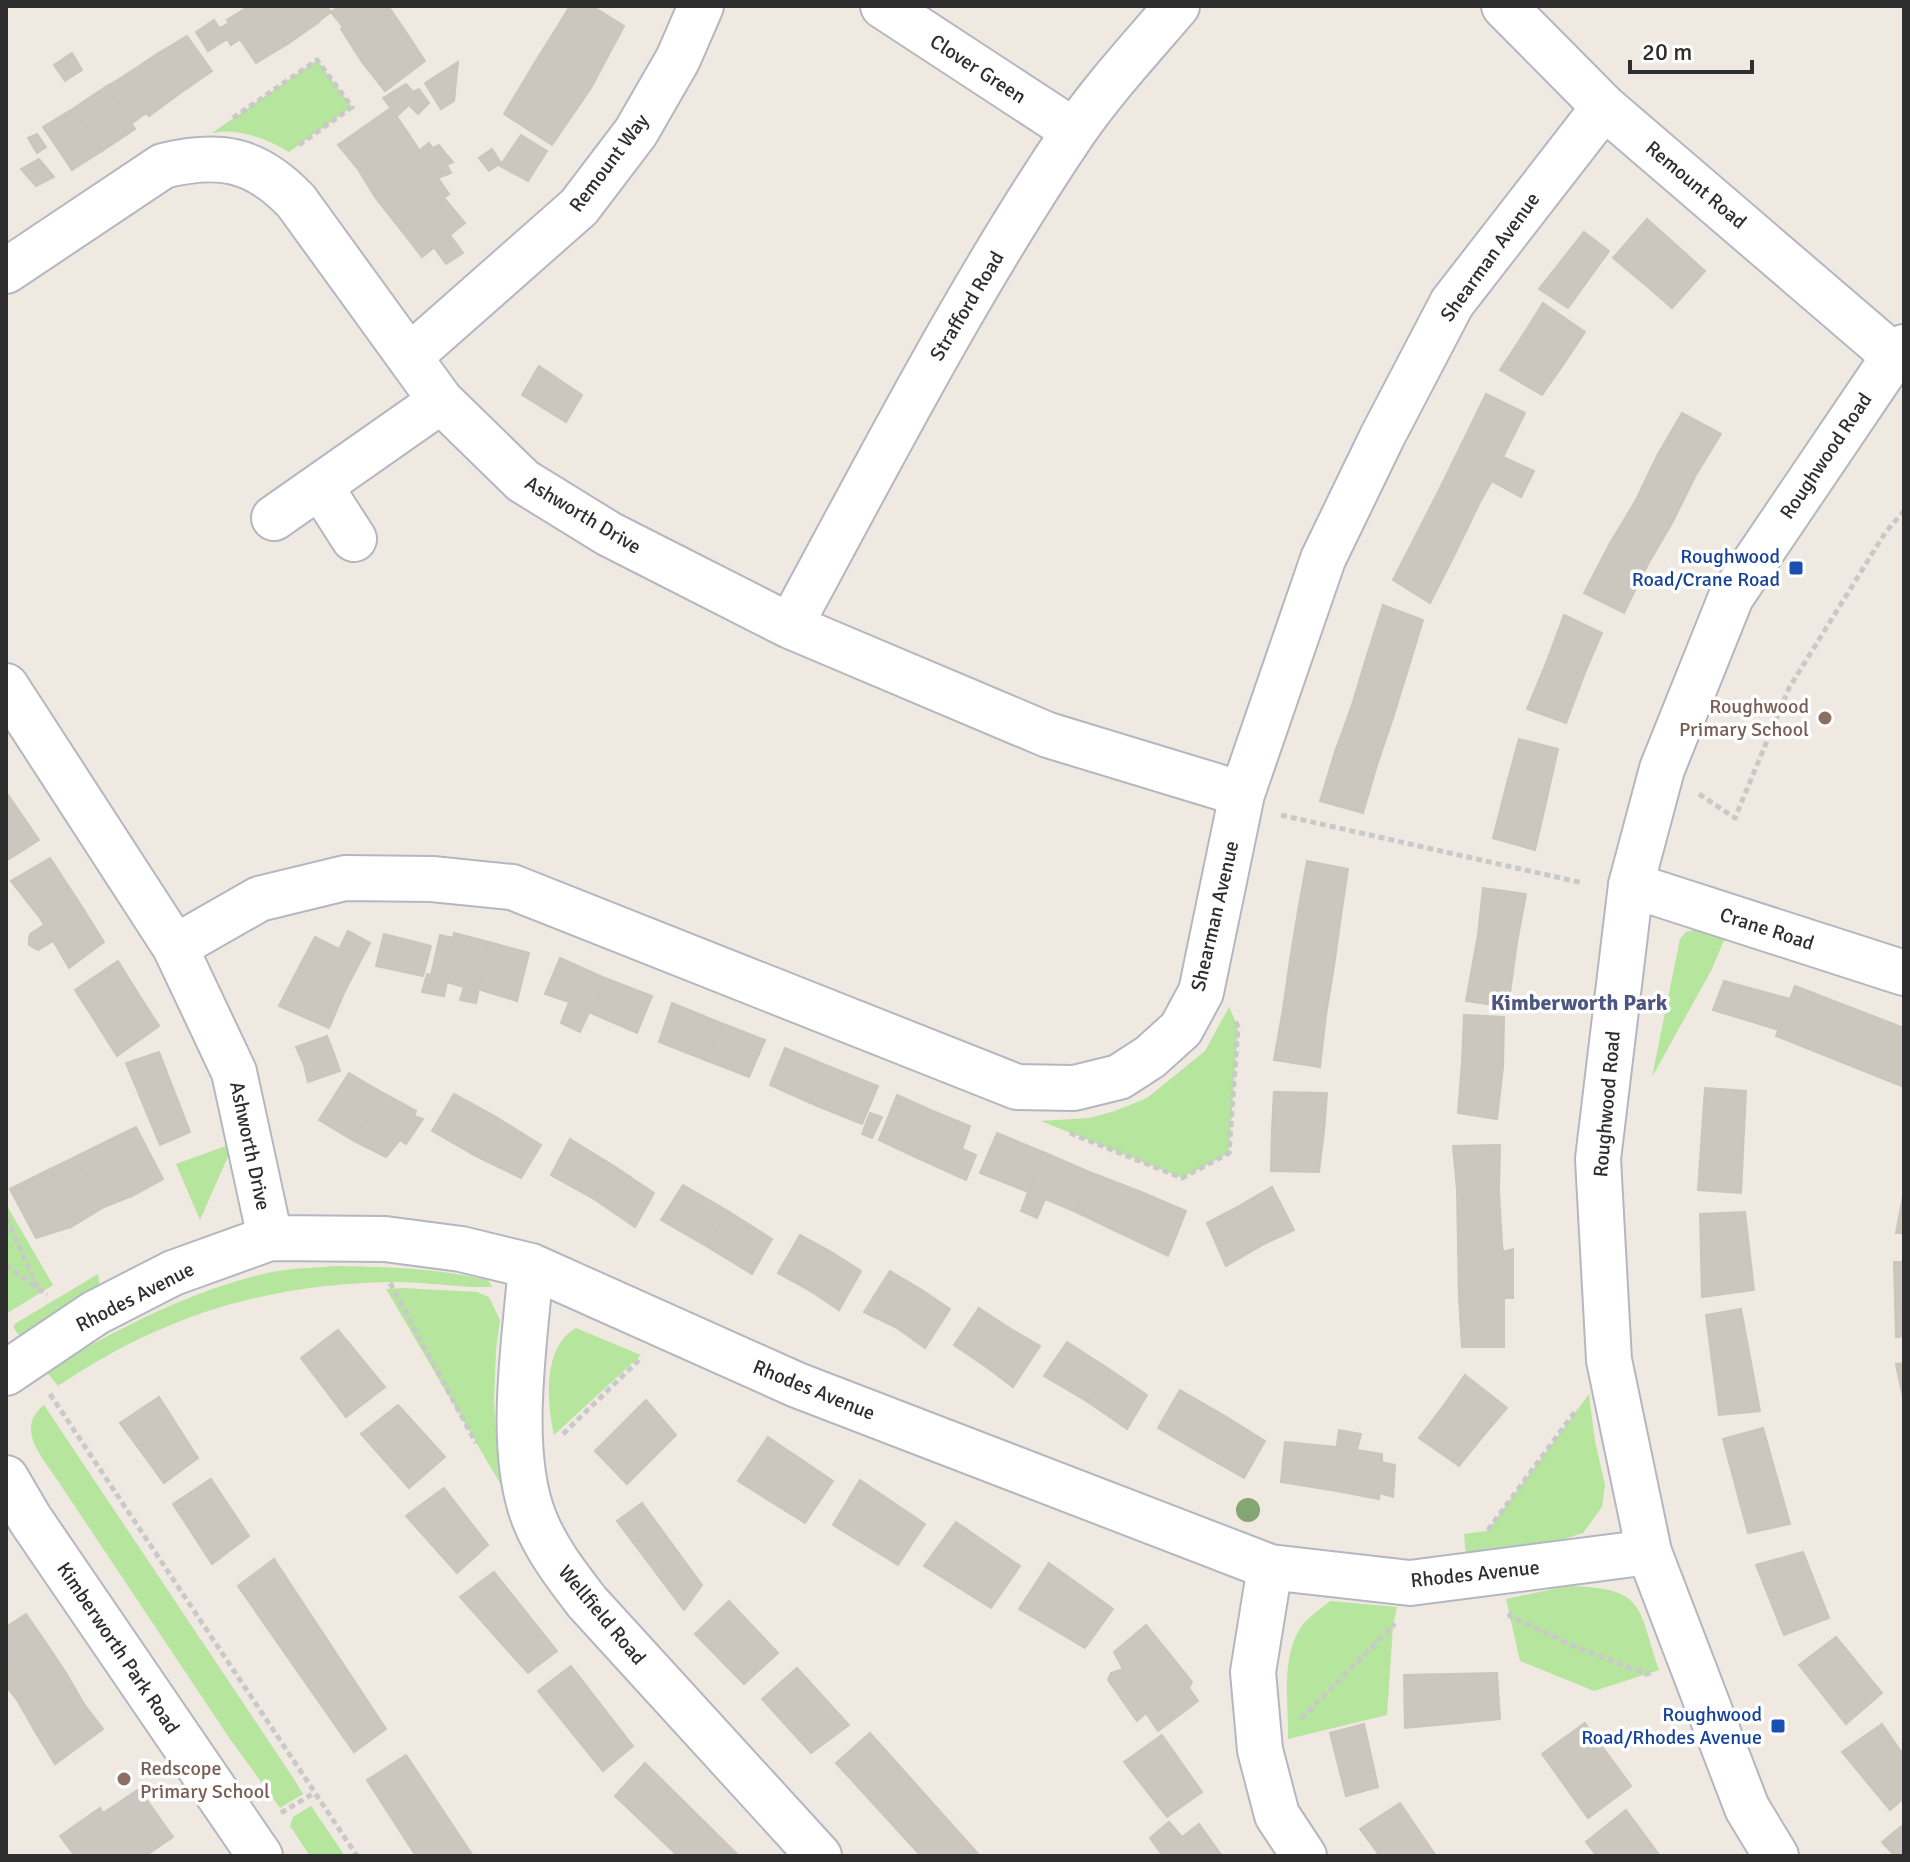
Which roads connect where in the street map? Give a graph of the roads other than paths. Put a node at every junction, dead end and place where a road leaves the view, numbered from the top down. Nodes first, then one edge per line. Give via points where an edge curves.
1 (701, 6) edge
2 (883, 6) edge
3 (1177, 6) edge
4 (1504, 6) edge
5 (1604, 107) junction
6 (1074, 131) junction
7 (6, 271) edge
8 (1899, 351) edge
9 (409, 357) junction
10 (441, 401) junction
11 (320, 486) junction
12 (274, 518) dead end
13 (354, 539) dead end
14 (790, 626) junction
15 (6, 686) edge
16 (1242, 794) junction
17 (1631, 885) junction
18 (175, 947) junction
19 (1904, 973) edge
20 (270, 1238) junction
21 (531, 1266) junction
22 (16, 1367) edge
23 (6, 1478) edge
24 (18, 1528) edge
25 (1649, 1552) junction
26 (1270, 1567) junction
27 (260, 1856) edge
28 (819, 1856) edge
29 (1304, 1856) edge
30 (1776, 1856) edge

1 - 9 street, Remount Way via 636,132 579,207
2 - 6 street, Clover Green
3 - 6 street, Strafford Road
4 - 5 street, Remount Road
5 - 8 street, Remount Road
5 - 16 street, Shearman Avenue via 1452,303 1323,559
6 - 14 street, Strafford Road via 944,341
7 - 9 street, Ashworth Drive via 163,166 191,159 238,161 261,171 296,201
8 - 17 street, Roughwood Road via 1731,597 1662,769
9 - 10 street, Ashworth Drive
10 - 11 street
10 - 14 street, Ashworth Drive via 523,481 609,534
11 - 12 street
11 - 13 street
14 - 16 street, Ashworth Drive via 1048,735
15 - 18 street, Ashworth Drive
16 - 18 street, Shearman Avenue via 1201,992 1181,1029 1119,1077 1074,1088 1017,1087 512,887 345,878 259,899
17 - 19 street, Crane Road
17 - 25 street, Roughwood Road via 1598,1159 1611,1366
18 - 20 street, Ashworth Drive via 234,1072
20 - 21 street, Rhodes Avenue via 385,1239
20 - 22 street, Rhodes Avenue via 173,1273 95,1313
21 - 26 street, Rhodes Avenue via 797,1385
21 - 28 street, Wellfield Road via 522,1383 523,1471 534,1518 579,1592
23 - 24 street, Kimberworth Park Road
24 - 27 street, Kimberworth Park Road
25 - 26 street, Rhodes Avenue via 1403,1582
25 - 30 street, Roughwood Road via 1747,1808
26 - 29 street via 1253,1672 1259,1738 1277,1815

